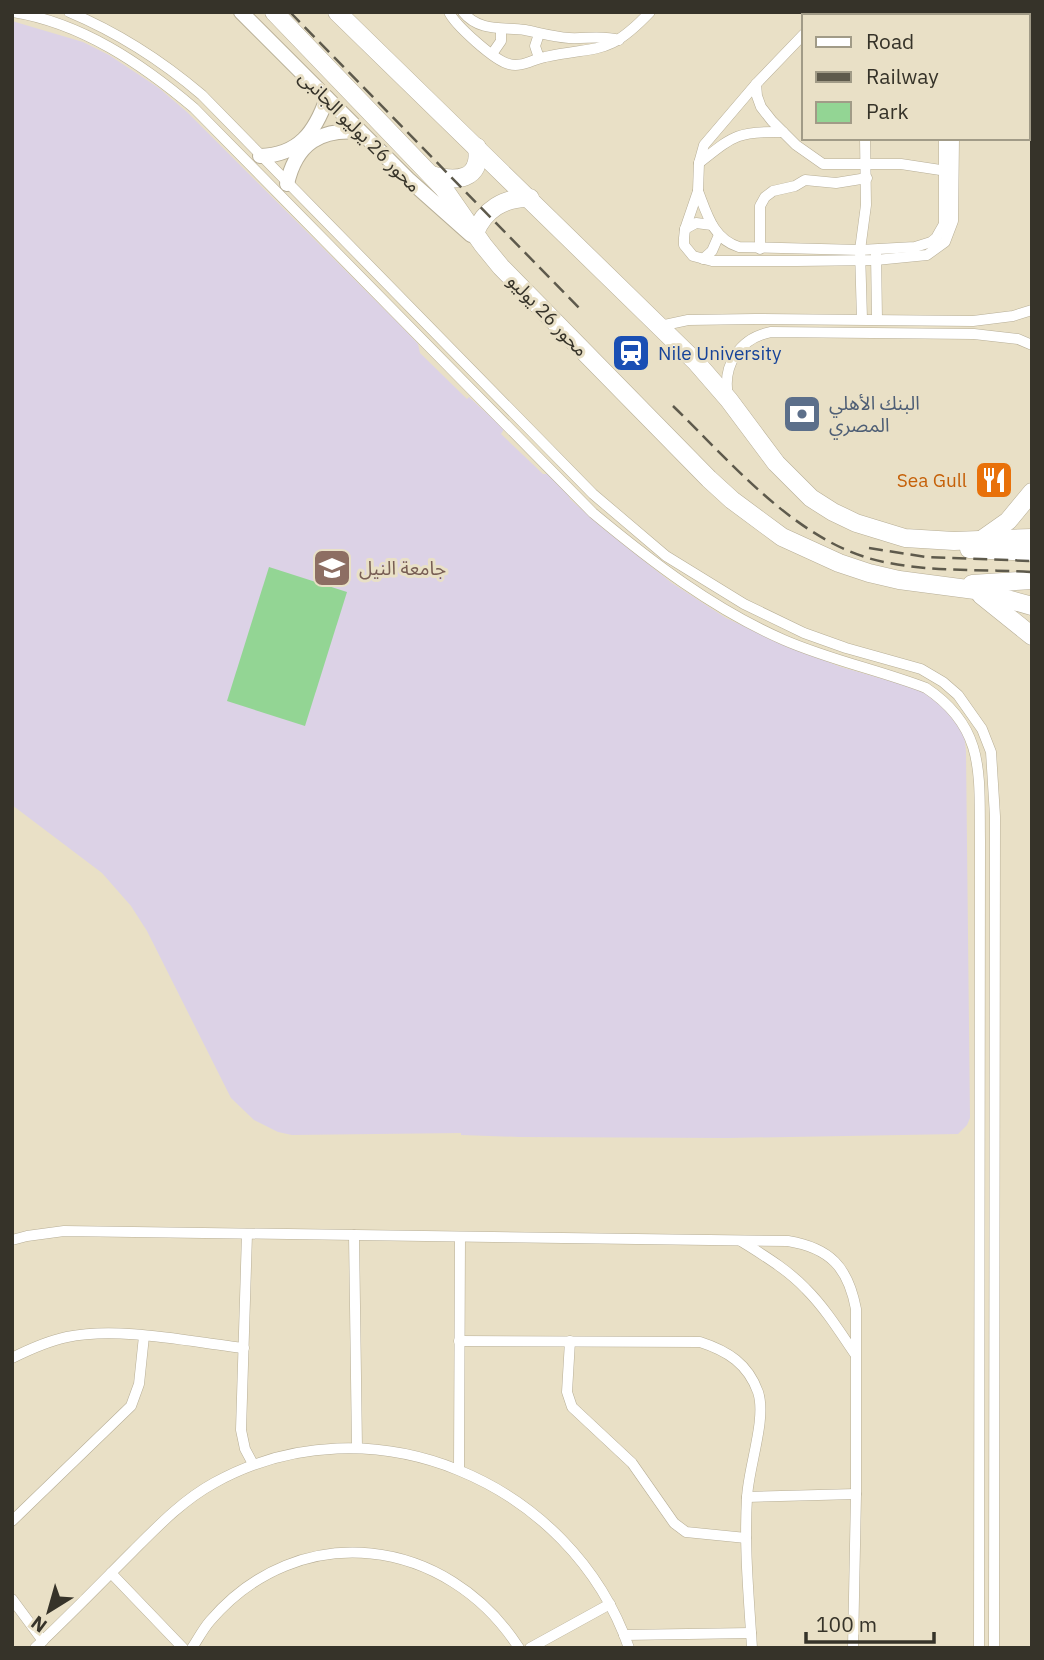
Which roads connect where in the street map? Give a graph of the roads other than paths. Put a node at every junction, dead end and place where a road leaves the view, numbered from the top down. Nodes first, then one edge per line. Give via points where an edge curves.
1 (13, 12) edge
2 (69, 12) edge
3 (241, 12) edge
4 (274, 12) edge
5 (337, 12) edge
6 (449, 12) edge
7 (463, 12) edge
8 (650, 12) edge
9 (838, 12) edge
10 (825, 14) edge
11 (501, 29) junction
12 (540, 34) junction
13 (802, 36) edge
14 (618, 40) junction
15 (492, 54) junction
16 (539, 58) junction
17 (756, 84) junction
18 (327, 98) junction
19 (360, 132) junction
20 (783, 132) junction
21 (865, 140) edge
22 (944, 140) edge
23 (954, 140) edge
24 (477, 148) junction
25 (260, 156) junction
26 (699, 163) junction
27 (867, 166) junction
28 (948, 171) junction
29 (431, 175) junction
30 (867, 178) junction
31 (287, 184) junction
32 (698, 191) junction
33 (530, 198) junction
34 (712, 225) junction
35 (685, 229) junction
36 (719, 235) junction
37 (479, 239) junction
38 (760, 249) junction
39 (876, 254) junction
40 (860, 255) junction
41 (703, 259) junction
42 (1032, 310) edge
43 (755, 319) junction
44 (862, 319) junction
45 (877, 319) junction
46 (973, 321) junction
47 (660, 326) junction
48 (974, 334) junction
49 (757, 336) junction
50 (1032, 345) edge
51 (497, 396) junction
52 (729, 400) junction
53 (488, 404) junction
54 (508, 407) junction
55 (499, 415) junction
56 (1032, 492) edge
57 (1032, 538) edge
58 (981, 540) junction
59 (954, 541) junction
60 (1032, 552) edge
61 (1032, 580) edge
62 (944, 586) junction
63 (975, 590) junction
64 (1032, 606) edge
65 (1032, 636) edge
66 (247, 1234) junction
67 (354, 1235) junction
68 (460, 1237) junction
69 (12, 1240) edge
70 (740, 1240) junction
71 (144, 1336) junction
72 (460, 1341) junction
73 (570, 1341) junction
74 (244, 1348) junction
75 (856, 1356) junction
76 (12, 1357) edge
77 (357, 1448) junction
78 (253, 1464) junction
79 (458, 1469) junction
80 (856, 1494) junction
81 (747, 1497) junction
82 (12, 1521) edge
83 (746, 1538) junction
84 (111, 1573) junction
85 (12, 1599) edge
86 (610, 1604) junction
87 (751, 1633) junction
88 (624, 1634) junction
89 (39, 1644) edge
90 (183, 1648) edge
91 (192, 1648) edge
92 (519, 1648) edge
93 (530, 1648) edge
94 (629, 1648) edge
95 (752, 1648) edge
96 (853, 1648) edge
97 (979, 1648) edge
98 (994, 1648) edge

1 - 53 street via 97,40 168,86 224,136
2 - 25 street via 103,26 172,70
3 - 18 main road, محور 26 يوليو الجانبى
4 - 29 highway, محور 26 يوليو
5 - 24 highway
6 - 15 street
7 - 11 street via 483,26
8 - 14 street
9 - 10 street
11 - 12 street
11 - 15 street
12 - 14 street
12 - 16 street via 535,46
13 - 17 street
14 - 16 street via 592,51
15 - 16 street via 509,65
17 - 20 street via 761,107
17 - 26 street via 707,139
18 - 19 main road, محور 26 يوليو الجانبى
18 - 25 main road via 317,124 304,139 284,153
19 - 31 main road via 336,131 315,139 294,162
19 - 37 main road, محور 26 يوليو الجانبى
20 - 26 street via 737,135
20 - 27 street via 823,164
21 - 27 street
22 - 28 street
23 - 28 street
24 - 29 highway via 474,168 464,178
24 - 33 highway
25 - 31 street
26 - 32 street
27 - 28 street via 901,164
27 - 30 street
28 - 39 street via 944,224 936,238 923,246
29 - 37 highway, محور 26 يوليو
30 - 38 street via 836,183 805,180 773,191 761,205
30 - 40 street
31 - 51 street
32 - 34 street
32 - 35 street
33 - 37 highway via 496,206 485,215
33 - 47 highway
34 - 35 street via 696,223
34 - 36 street
35 - 41 street via 684,245
36 - 38 street via 733,245
36 - 41 street
37 - 62 highway, محور 26 يوليو via 509,276 709,479 756,520 839,563 899,580
38 - 40 street
39 - 40 street
39 - 45 street
40 - 41 street
40 - 44 street
42 - 46 street
43 - 44 street
43 - 47 street via 688,320
43 - 49 street
44 - 45 street
45 - 46 street
46 - 48 street
47 - 52 highway
48 - 49 street via 771,332
48 - 50 street
49 - 52 street via 733,357 727,378
51 - 53 street
51 - 54 street
52 - 59 highway via 776,463 811,498 833,512 905,538
53 - 55 street
54 - 55 street
54 - 98 street via 666,556 744,604 804,633 921,669 943,682 982,729 991,752 995,816
55 - 97 street via 593,513 686,586 784,640 926,688 957,713 968,731 979,772 980,840
56 - 58 highway via 1008,521
57 - 58 highway
58 - 59 highway
59 - 60 highway via 970,550
61 - 62 highway, محور 26 يوليو
62 - 63 highway, محور 26 يوليو
63 - 64 highway, محور 26 يوليو
63 - 65 highway
66 - 67 street
66 - 69 street via 64,1231
66 - 74 street
67 - 68 street
67 - 77 street
68 - 70 street
68 - 72 street
70 - 75 street via 806,1288
70 - 75 street via 788,1241 828,1254 852,1288
71 - 74 street
71 - 76 street via 68,1336
71 - 82 street via 139,1384 131,1406
72 - 73 street
72 - 79 street
73 - 81 street via 700,1342 738,1360 759,1396
73 - 83 street via 567,1392 572,1407 627,1457 674,1523 686,1532
74 - 78 street via 241,1430
75 - 80 street
77 - 78 street via 305,1451
77 - 79 street via 409,1454
78 - 84 street via 212,1483 176,1509
79 - 86 street via 530,1510 587,1569
80 - 81 street
80 - 96 street
81 - 83 street
83 - 87 street
84 - 89 street
84 - 90 street
85 - 89 street
86 - 88 street
86 - 93 street
87 - 88 street
87 - 95 street
88 - 94 street
91 - 92 street via 228,1602 266,1575 300,1561 359,1552 388,1555 442,1574 489,1608

